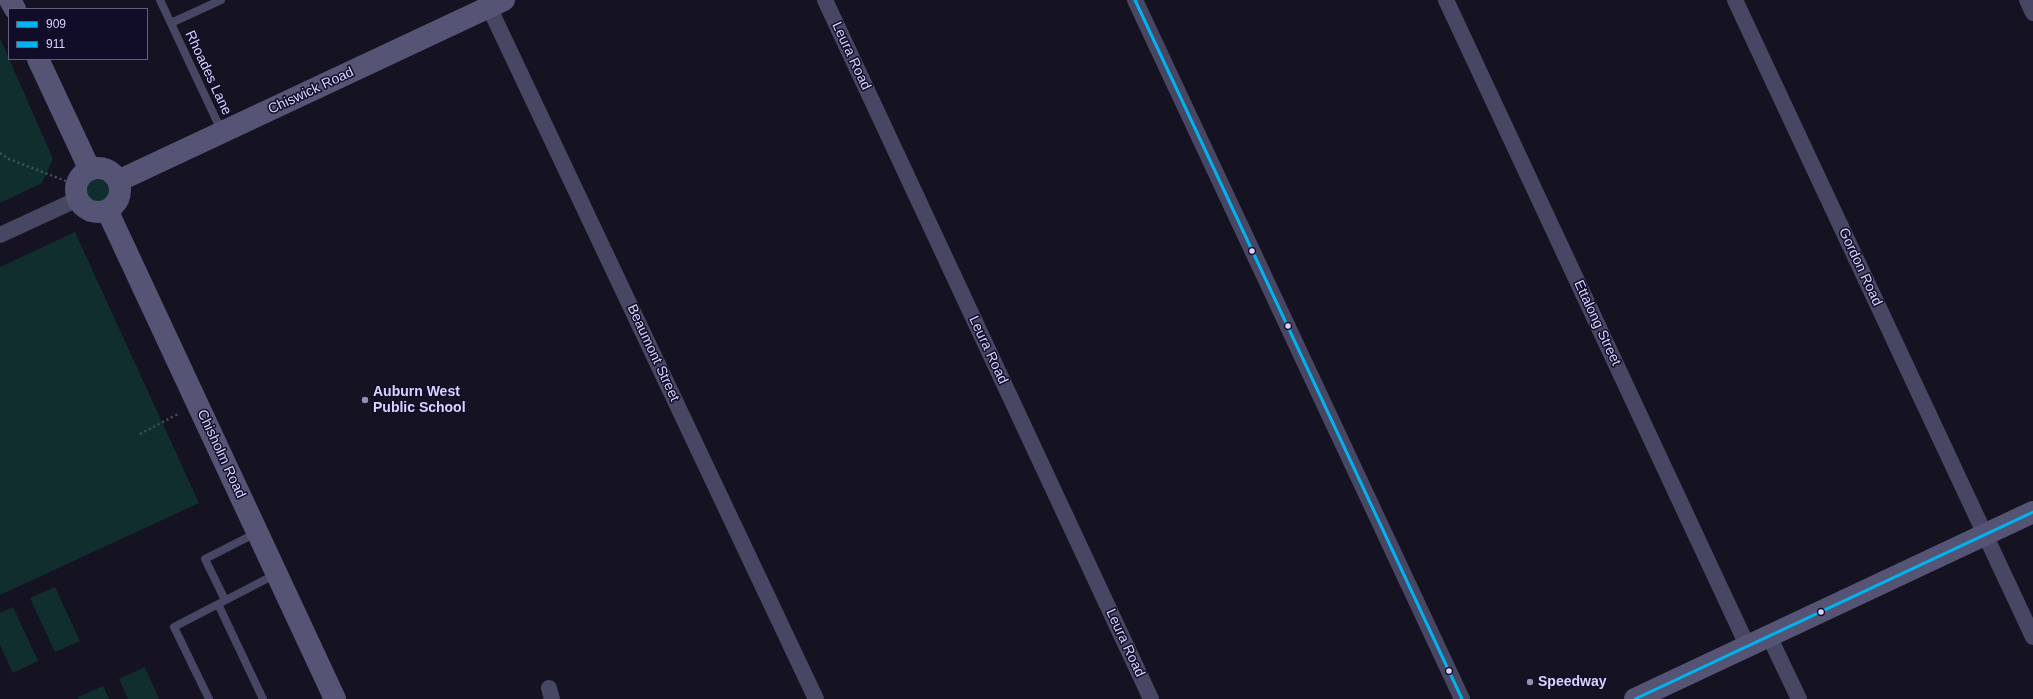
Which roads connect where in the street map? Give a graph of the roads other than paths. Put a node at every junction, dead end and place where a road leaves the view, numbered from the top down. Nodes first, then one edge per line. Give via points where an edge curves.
1 (160, 0) edge
2 (221, 0) edge
3 (825, 0) edge
4 (1135, 0) edge
5 (1446, 0) edge
6 (1735, 0) edge
7 (2027, 0) edge
8 (497, 3) edge
9 (2033, 13) edge
10 (171, 24) junction
11 (38, 60) edge
12 (222, 133) junction
13 (118, 181) junction
14 (82, 184) junction
15 (107, 210) junction
16 (0, 236) edge
17 (2033, 512) edge
18 (258, 533) junction
19 (1984, 535) junction
20 (277, 574) junction
21 (222, 602) junction
22 (1769, 636) junction
23 (2033, 637) edge
24 (1748, 646) junction
25 (209, 699) edge
26 (263, 699) edge
27 (335, 699) edge
28 (816, 699) edge
29 (1151, 699) edge
30 (1462, 699) edge
31 (1635, 699) edge
32 (1799, 699) edge

1 - 10 lane, Rhoades Lane
2 - 10 lane, Rhoades Lane
3 - 29 street, Leura Road
4 - 30 street
5 - 24 street, Ettalong Street
6 - 19 street, Gordon Road
7 - 9 street
8 - 12 main road, Chiswick Road
8 - 28 street, Beaumont Street
10 - 12 lane, Rhoades Lane
11 - 14 main road
12 - 13 main road, Chiswick Road
13 - 14 main road via 109,171 96,168
13 - 15 main road via 117,201
14 - 15 main road via 82,205 93,212
14 - 16 street
15 - 18 main road, Chisholm Road
17 - 19 main road
18 - 20 main road, Chisholm Road
18 - 21 lane via 205,558
19 - 22 main road
19 - 23 street, Gordon Road
20 - 21 lane
20 - 27 main road, Chisholm Road
21 - 25 lane via 174,627
21 - 26 lane
22 - 24 main road
22 - 32 street
24 - 31 main road

